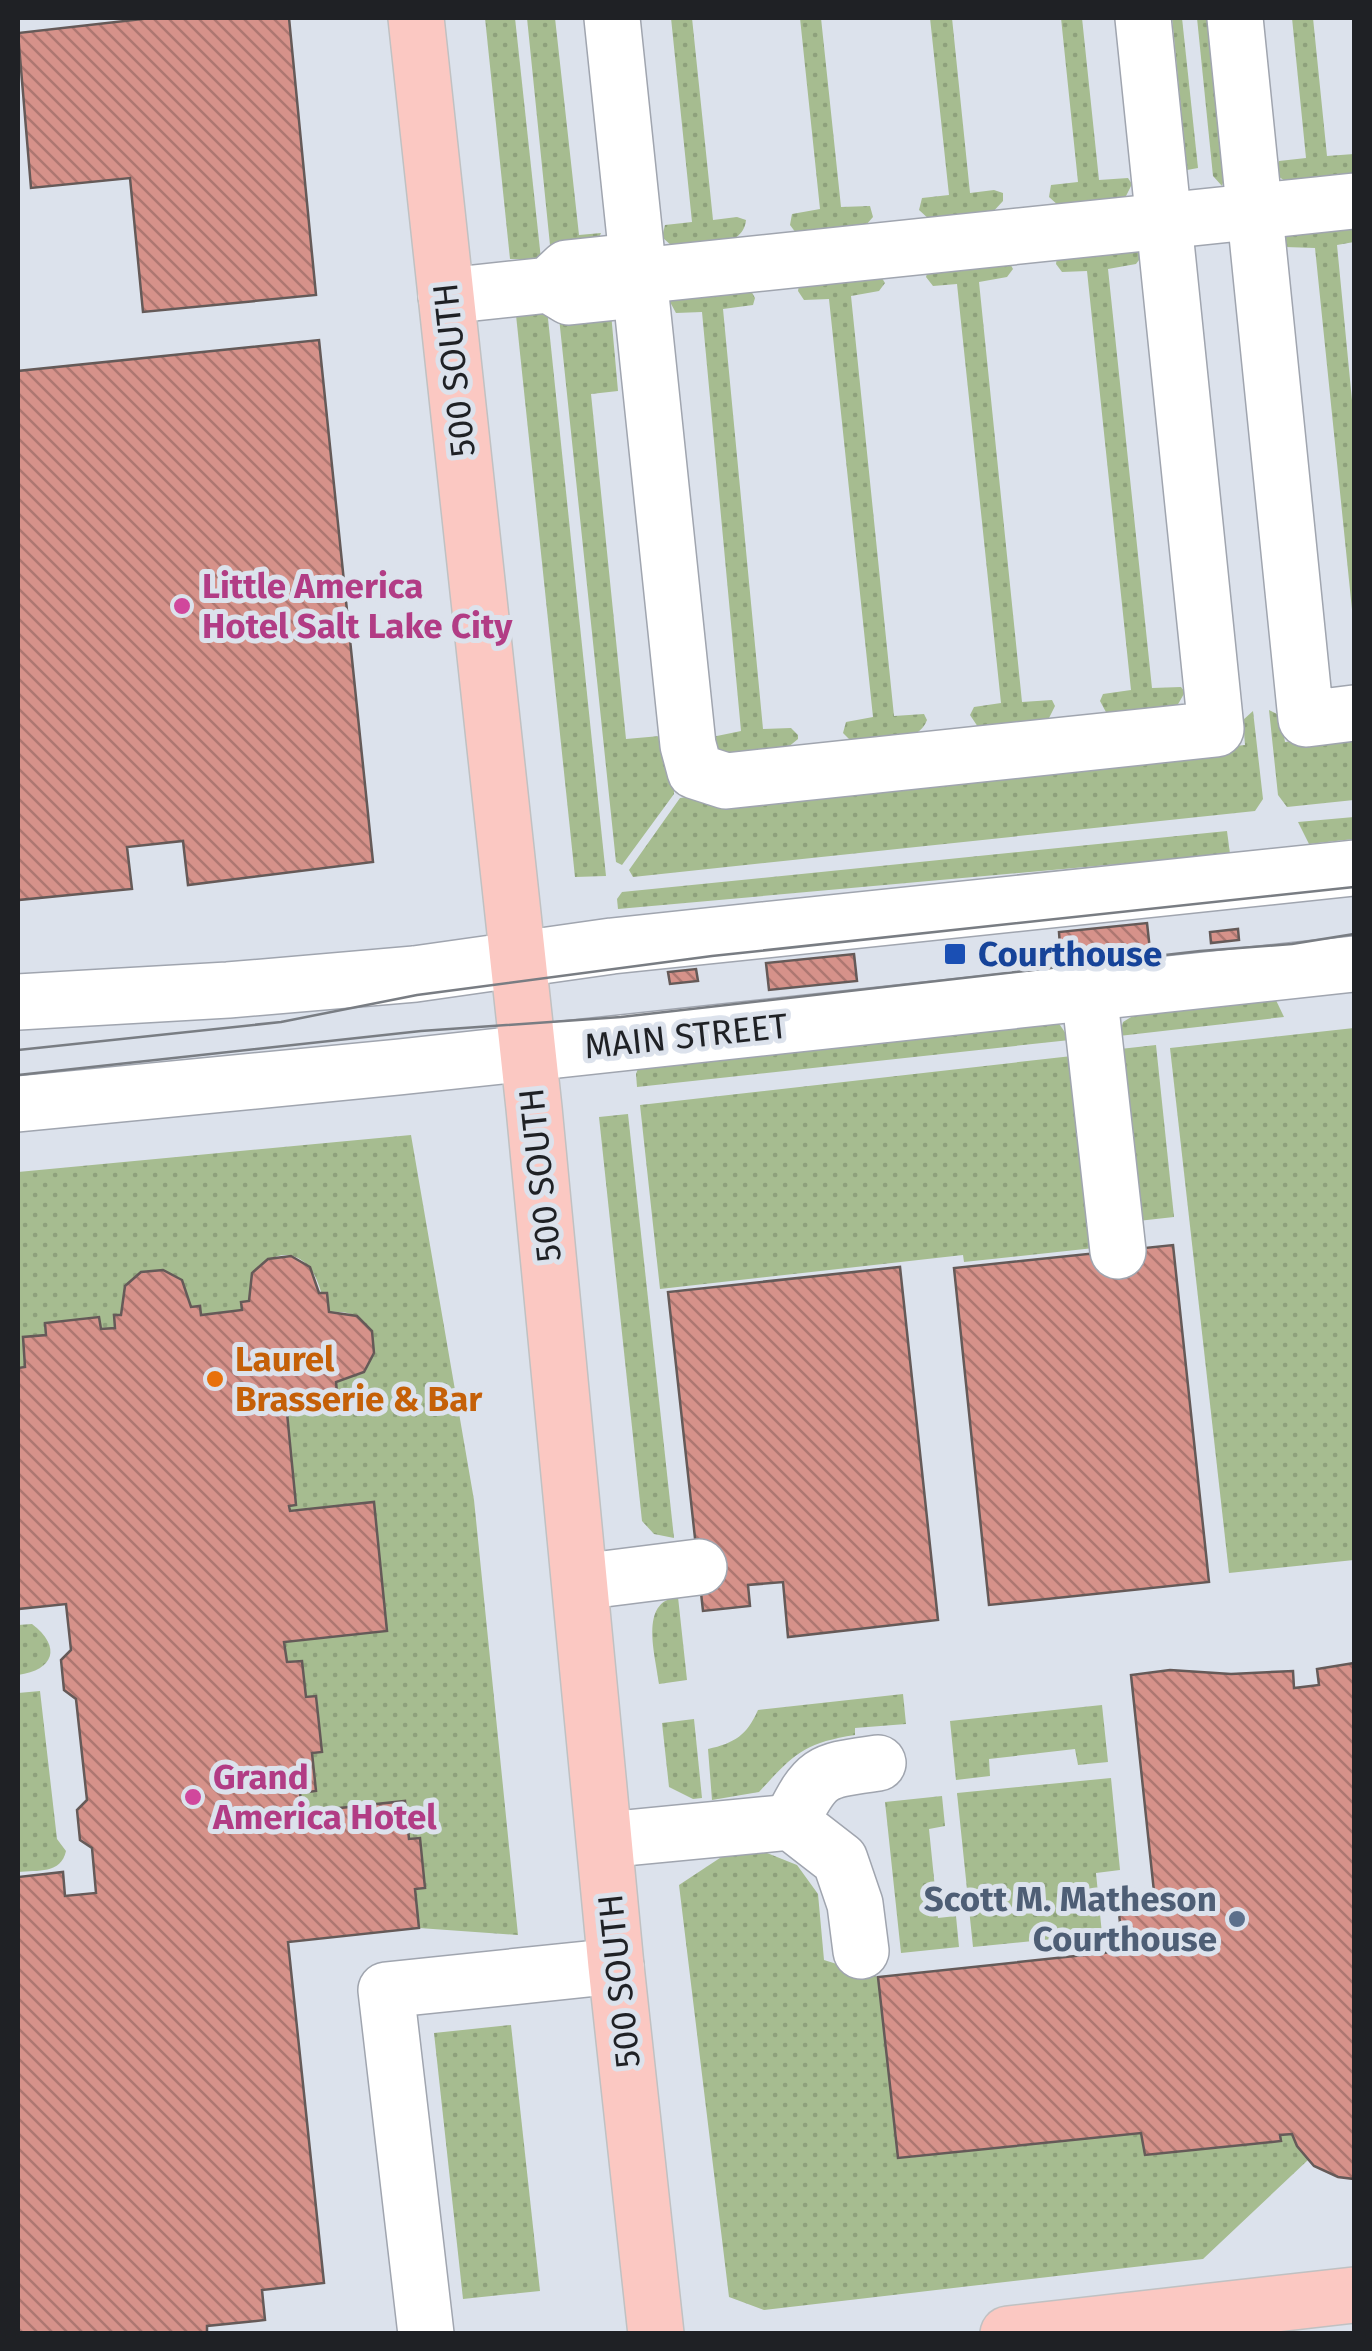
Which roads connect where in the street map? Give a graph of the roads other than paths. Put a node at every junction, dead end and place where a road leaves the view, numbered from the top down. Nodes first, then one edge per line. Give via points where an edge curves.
1 (416, 18) edge
2 (612, 18) edge
3 (1143, 18) edge
4 (1235, 18) edge
5 (1354, 201) edge
6 (1254, 212) junction
7 (1164, 221) junction
8 (639, 276) junction
9 (446, 296) junction
10 (1354, 714) edge
11 (1354, 868) edge
12 (517, 960) junction
13 (1354, 964) edge
14 (1089, 991) junction
15 (18, 1002) edge
16 (527, 1053) junction
17 (18, 1104) edge
18 (1118, 1251) dead end
19 (699, 1568) dead end
20 (580, 1582) junction
21 (878, 1763) dead end
22 (791, 1822) junction
23 (605, 1840) junction
24 (861, 1950) dead end
25 (616, 1966) junction
26 (1354, 2296) edge
27 (426, 2334) edge
28 (656, 2334) edge
29 (1008, 2334) edge

1 - 9 main road, 500 SOUTH
2 - 8 street
3 - 7 street
4 - 6 street
5 - 6 street
6 - 7 street
6 - 10 street via 1306,719
7 - 8 street
7 - 8 street via 1216,729 726,781 696,771 688,744
8 - 9 street via 617,292 569,297 549,285
9 - 12 main road, 500 SOUTH
11 - 12 street
12 - 15 street via 265,988
12 - 16 main road, 500 SOUTH
13 - 14 street, MAIN STREET
14 - 16 street, MAIN STREET
14 - 18 street
16 - 17 street, MAIN STREET
16 - 20 main road, 500 SOUTH
19 - 20 street
20 - 23 main road, 500 SOUTH
21 - 22 street via 828,1770 806,1791
22 - 23 street
22 - 24 street via 840,1860
23 - 25 main road, 500 SOUTH
25 - 27 street via 386,1990
25 - 28 main road, 500 SOUTH
26 - 29 main road

